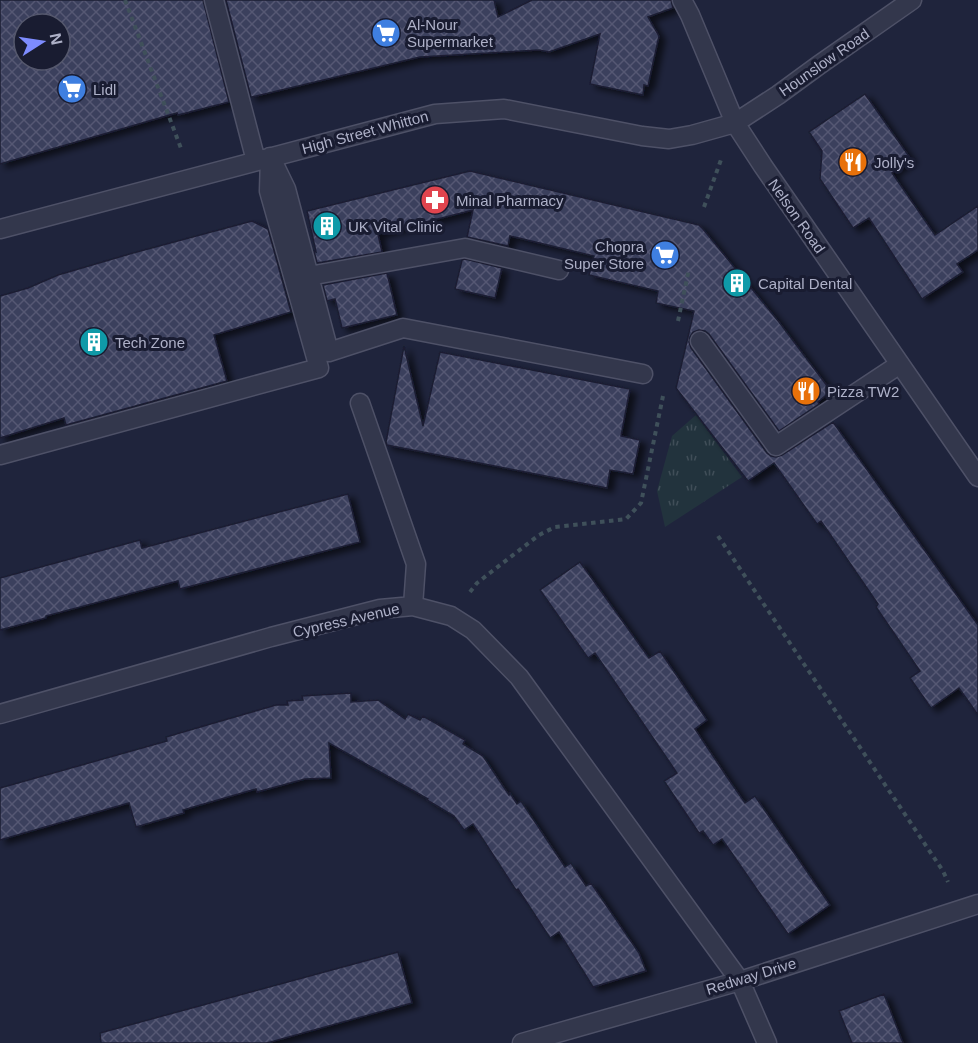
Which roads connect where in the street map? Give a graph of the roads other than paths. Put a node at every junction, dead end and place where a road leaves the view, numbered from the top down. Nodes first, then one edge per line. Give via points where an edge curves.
1 (214, 0) edge
2 (682, 0) edge
3 (912, 0) edge
4 (735, 123) junction
5 (263, 159) junction
6 (0, 229) edge
7 (559, 270) dead end
8 (309, 276) junction
9 (699, 341) dead end
10 (900, 364) junction
11 (643, 374) dead end
12 (360, 404) dead end
13 (0, 455) edge
14 (978, 477) edge
15 (413, 606) junction
16 (0, 714) edge
17 (970, 907) edge
18 (740, 981) junction
19 (522, 1043) edge
20 (767, 1043) edge

1 - 5 street
2 - 4 street, Nelson Road
3 - 4 street, Hounslow Road
4 - 5 street, High Street Whitton via 669,139 504,109 435,114
4 - 10 street, Nelson Road
5 - 6 street, High Street Whitton
5 - 8 street via 286,189
5 - 13 street via 319,368
7 - 8 street via 465,248
8 - 11 street via 329,352 403,328
9 - 10 street via 776,446
10 - 14 street, Nelson Road
12 - 15 street via 416,564
15 - 16 street, Cypress Avenue via 380,609 271,637
15 - 18 street, Cypress Avenue via 451,616 473,630 519,677
17 - 18 street, Redway Drive
18 - 19 street, Redway Drive
18 - 20 street, Cypress Avenue

